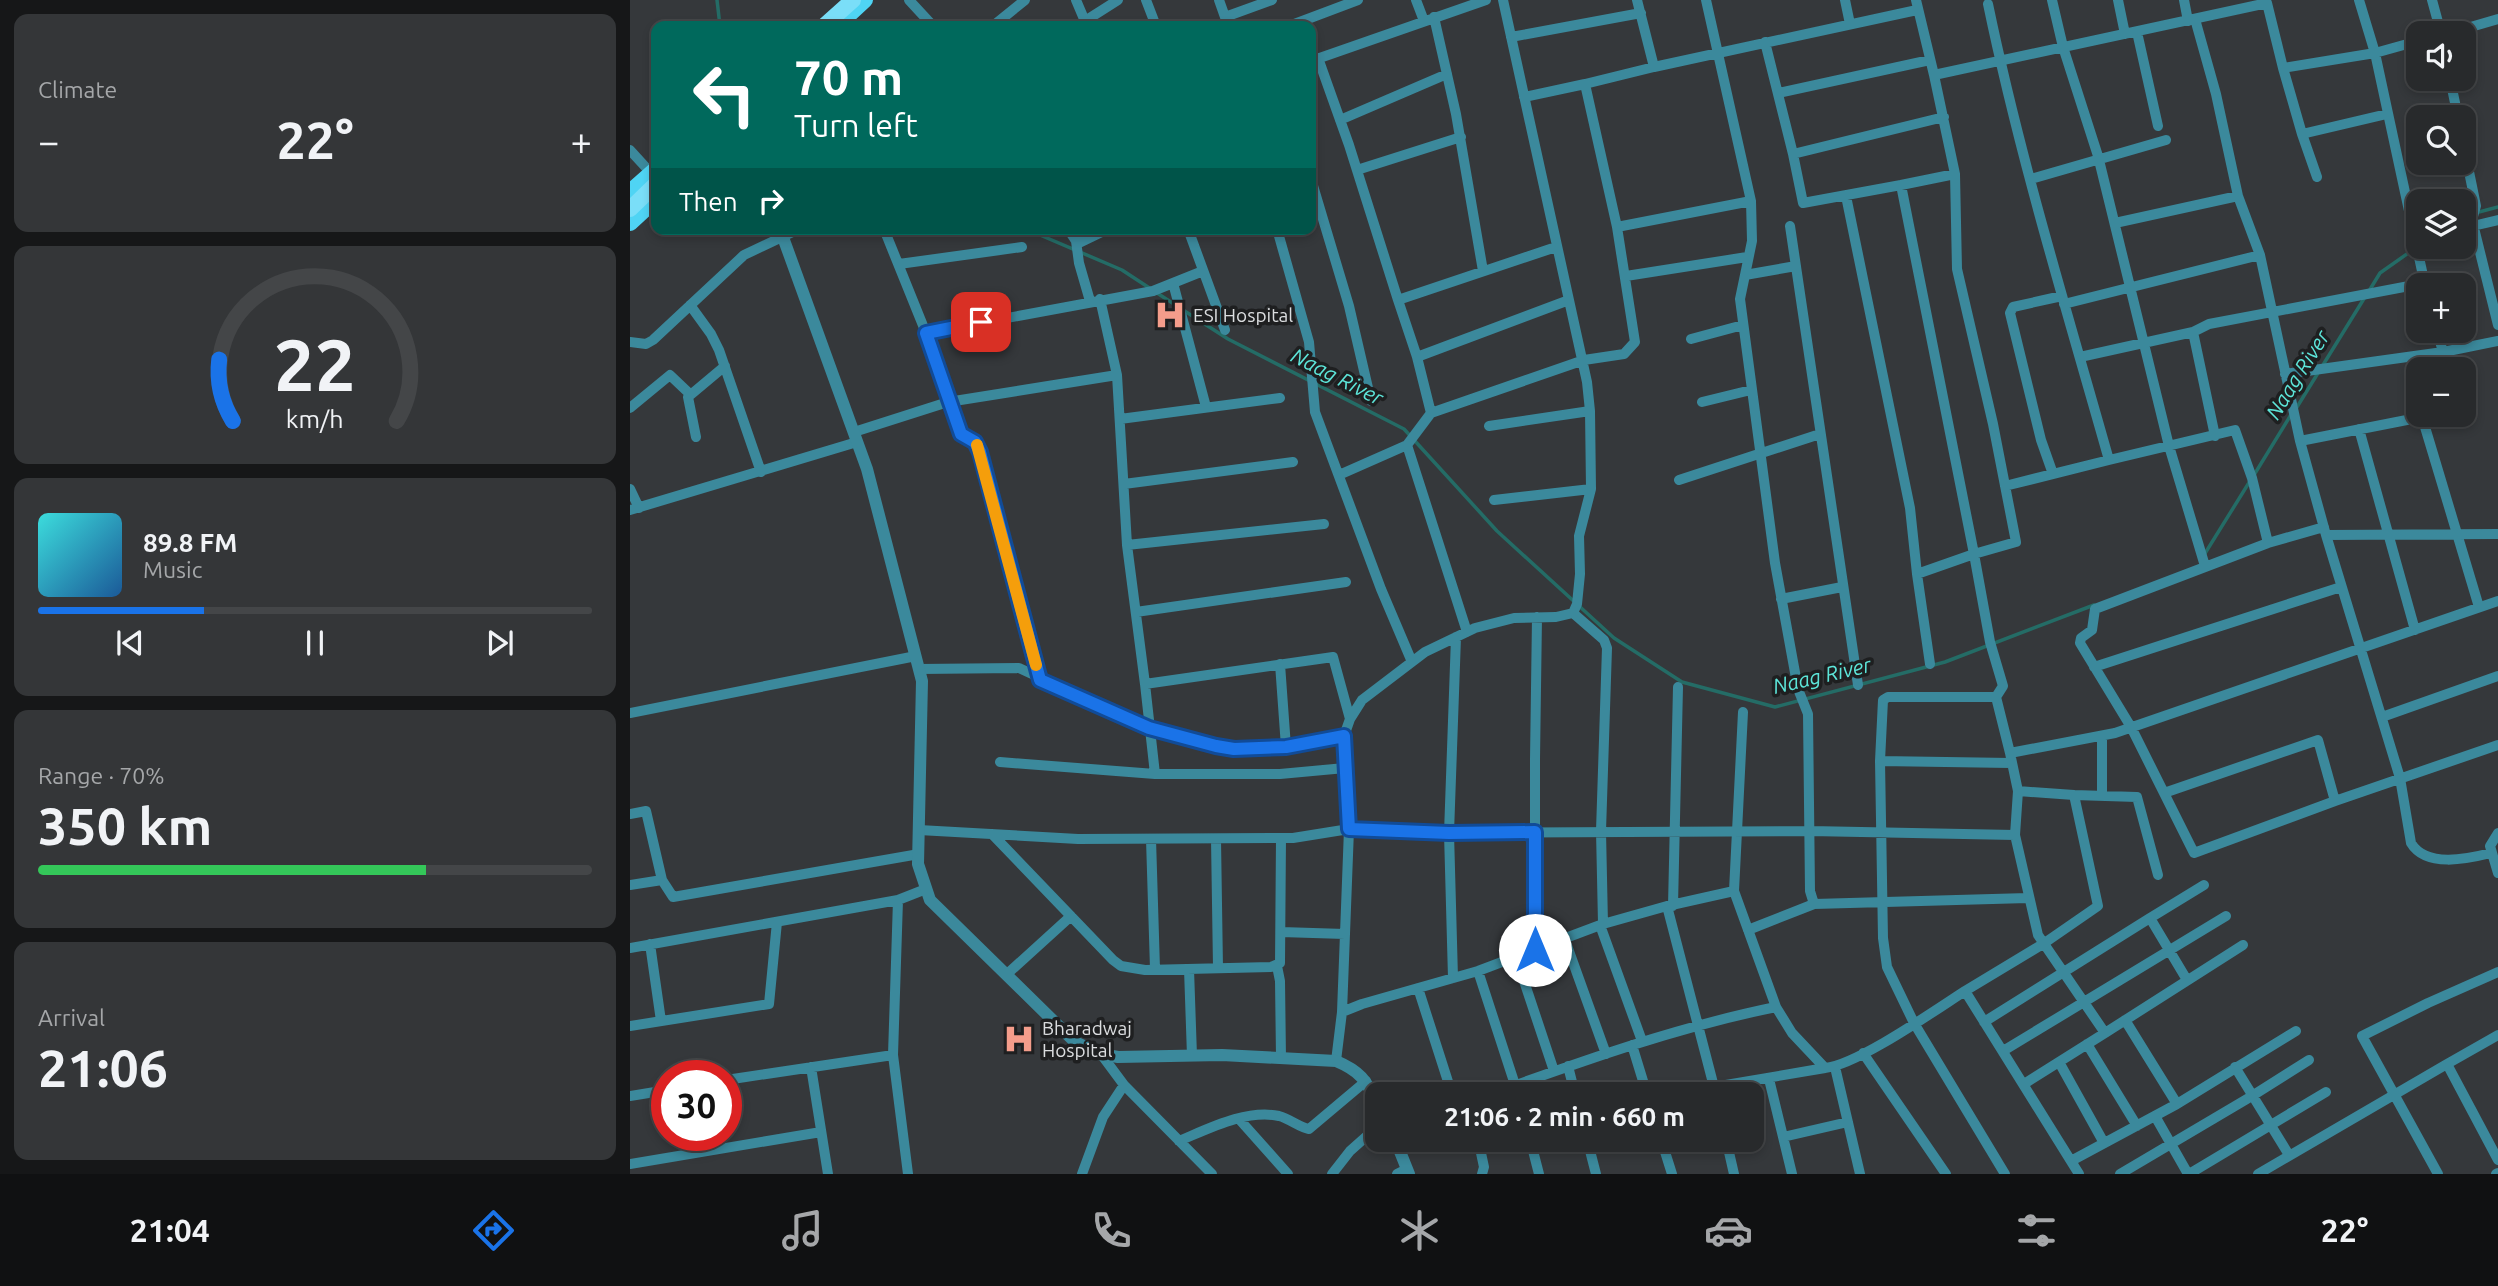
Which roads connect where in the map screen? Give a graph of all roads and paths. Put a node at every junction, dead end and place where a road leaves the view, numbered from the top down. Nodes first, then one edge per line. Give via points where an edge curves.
1 (843, 0) edge
2 (853, 0) edge
3 (865, 0) edge
4 (909, 0) edge
5 (1025, 0) edge
6 (1076, 0) edge
7 (1118, 0) edge
8 (1146, 0) edge
9 (1219, 0) edge
10 (1272, 0) edge
11 (1358, 0) edge
12 (1416, 0) edge
13 (1486, 0) edge
14 (1503, 0) edge
15 (1637, 0) edge
16 (1706, 0) edge
17 (1845, 0) edge
18 (2052, 0) edge
19 (2118, 0) edge
20 (2183, 0) edge
21 (2359, 0) edge
22 (2432, 0) edge
23 (2271, 1) edge
24 (2249, 3) edge
25 (1336, 4) edge
26 (1988, 4) dead end
27 (1917, 5) edge
28 (1641, 13) junction
29 (1429, 19) junction
30 (2498, 19) edge
31 (2192, 20) junction
32 (820, 21) edge
33 (830, 21) edge
34 (842, 21) edge
35 (928, 21) edge
36 (1005, 21) edge
37 (1085, 21) edge
38 (1089, 21) edge
39 (1154, 21) edge
40 (1227, 21) edge
41 (1229, 21) edge
42 (1300, 21) edge
43 (2438, 21) edge
44 (1850, 24) junction
45 (2476, 25) edge
46 (2137, 32) junction
47 (2126, 34) junction
48 (1511, 37) junction
49 (1765, 42) junction
50 (2406, 44) edge
51 (2063, 47) junction
52 (2375, 52) junction
53 (1717, 53) junction
54 (1316, 60) edge
55 (1930, 60) junction
56 (2000, 61) junction
57 (1316, 62) edge
58 (1654, 67) junction
59 (2283, 68) junction
60 (1447, 74) junction
61 (1934, 75) junction
62 (1585, 85) junction
63 (1778, 93) junction
64 (1524, 97) junction
65 (2388, 114) junction
66 (1944, 117) junction
67 (1340, 120) junction
68 (2158, 125) dead end
69 (2302, 134) junction
70 (1461, 137) junction
71 (2166, 140) dead end
72 (630, 150) edge
73 (2097, 153) junction
74 (1793, 154) junction
75 (1357, 170) junction
76 (651, 171) edge
77 (1955, 174) junction
78 (2317, 177) dead end
79 (651, 178) edge
80 (2031, 178) junction
81 (651, 180) edge
82 (1901, 185) junction
83 (630, 192) edge
84 (2238, 192) junction
85 (1316, 196) edge
86 (1846, 196) junction
87 (1751, 201) junction
88 (651, 204) edge
89 (630, 209) edge
90 (2498, 220) edge
91 (630, 223) edge
92 (2115, 223) junction
93 (2476, 223) edge
94 (1790, 226) dead end
95 (1617, 227) junction
96 (778, 235) edge
97 (782, 235) edge
98 (887, 235) edge
99 (1071, 235) edge
100 (1096, 235) edge
101 (1190, 235) edge
102 (1280, 235) edge
103 (2476, 239) edge
104 (1076, 244) junction
105 (1023, 247) dead end
106 (1556, 247) junction
107 (2260, 255) junction
108 (1746, 259) junction
109 (899, 264) junction
110 (1796, 266) junction
111 (1203, 271) junction
112 (1483, 271) junction
113 (2423, 273) edge
114 (1745, 274) junction
115 (1626, 276) junction
116 (1173, 283) junction
117 (2130, 286) junction
118 (2406, 287) edge
119 (1095, 300) junction
120 (1398, 300) junction
121 (1569, 300) junction
122 (2063, 300) junction
123 (690, 305) junction
124 (2271, 312) junction
125 (1743, 325) junction
126 (2498, 325) edge
127 (1225, 330) dead end
128 (2193, 332) junction
129 (926, 333) junction
130 (1691, 339) dead end
131 (2498, 341) edge
132 (630, 342) edge
133 (2145, 343) junction
134 (2440, 343) edge
135 (2443, 352) junction
136 (1417, 357) junction
137 (2080, 357) junction
138 (1584, 360) junction
139 (725, 366) junction
140 (2285, 374) junction
141 (1117, 376) junction
142 (1751, 390) junction
143 (690, 394) junction
144 (1280, 398) dead end
145 (1371, 401) dead end
146 (948, 402) junction
147 (1702, 402) dead end
148 (1206, 407) junction
149 (630, 408) edge
150 (1590, 411) junction
151 (1429, 417) junction
152 (1120, 419) junction
153 (1489, 426) dead end
154 (2358, 429) junction
155 (1820, 434) junction
156 (2215, 436) junction
157 (696, 437) dead end
158 (855, 437) junction
159 (2300, 441) junction
160 (1408, 443) junction
161 (2169, 446) junction
162 (1759, 453) junction
163 (2109, 460) junction
164 (1293, 462) dead end
165 (761, 472) junction
166 (2053, 474) junction
167 (1339, 475) junction
168 (1679, 480) dead end
169 (1124, 484) junction
170 (2006, 486) junction
171 (630, 489) edge
172 (1591, 489) junction
173 (1494, 500) dead end
174 (634, 509) edge
175 (1324, 524) dead end
176 (2325, 531) junction
177 (2390, 534) junction
178 (2458, 534) junction
179 (2498, 534) edge
180 (2268, 543) junction
181 (1127, 545) junction
182 (1975, 554) junction
183 (2205, 566) junction
184 (1917, 574) junction
185 (1346, 582) dead end
186 (1842, 587) junction
187 (2341, 587) junction
188 (1781, 599) junction
189 (2498, 601) edge
190 (2479, 607) junction
191 (1575, 609) junction
192 (1136, 612) junction
193 (1538, 617) junction
194 (2415, 630) junction
195 (1467, 632) junction
196 (1456, 637) junction
197 (2360, 649) junction
198 (916, 656) junction
199 (1412, 662) junction
200 (1280, 664) junction
201 (1930, 664) dead end
202 (2094, 667) junction
203 (919, 669) junction
204 (2498, 676) edge
205 (1040, 680) junction
206 (1145, 684) junction
207 (1858, 685) dead end
208 (1678, 687) dead end
209 (1996, 697) junction
210 (1743, 712) dead end
211 (630, 713) edge
212 (2382, 717) junction
213 (1350, 719) junction
214 (2131, 727) junction
215 (1149, 728) junction
216 (1344, 736) junction
217 (2102, 736) junction
218 (2498, 745) edge
219 (1286, 747) junction
220 (2010, 758) junction
221 (1880, 761) junction
222 (1000, 762) dead end
223 (1345, 768) junction
224 (1155, 774) junction
225 (2400, 778) junction
226 (2018, 791) junction
227 (2164, 793) junction
228 (2074, 794) junction
229 (2102, 796) junction
230 (2335, 801) junction
231 (630, 814) edge
232 (1349, 829) junction
233 (919, 830) junction
234 (1601, 831) junction
235 (1674, 831) junction
236 (1738, 831) junction
237 (1810, 831) junction
238 (1535, 832) junction
239 (1449, 833) junction
240 (1882, 833) junction
241 (2498, 833) edge
242 (992, 834) junction
243 (2015, 835) junction
244 (1281, 838) junction
245 (1151, 839) junction
246 (1216, 839) junction
247 (2491, 853) junction
248 (919, 854) junction
249 (2498, 873) edge
250 (2158, 875) dead end
251 (662, 880) junction
252 (2204, 885) dead end
253 (630, 886) edge
254 (926, 889) junction
255 (1734, 891) junction
256 (2028, 898) junction
257 (898, 900) junction
258 (1882, 902) junction
259 (1814, 904) junction
260 (1670, 906) junction
261 (1071, 916) junction
262 (2225, 916) dead end
263 (2150, 918) junction
264 (776, 922) junction
265 (1602, 925) junction
266 (1748, 930) junction
267 (1281, 932) junction
268 (1345, 933) junction
269 (1564, 940) junction
270 (650, 944) junction
271 (2043, 944) junction
272 (2243, 945) dead end
273 (630, 948) edge
274 (1535, 950) junction
275 (2168, 951) junction
276 (1516, 957) junction
277 (1276, 966) junction
278 (1218, 968) junction
279 (1189, 969) junction
280 (1155, 970) junction
281 (1478, 971) junction
282 (2063, 971) junction
283 (2498, 972) edge
284 (1006, 975) junction
285 (1453, 978) junction
286 (2187, 980) junction
287 (1418, 988) junction
288 (1965, 991) junction
289 (2084, 1002) junction
290 (1776, 1007) junction
291 (1342, 1012) junction
292 (2125, 1020) junction
293 (661, 1021) junction
294 (1984, 1022) junction
295 (1914, 1023) junction
296 (1698, 1024) junction
297 (630, 1026) edge
298 (2295, 1031) dead end
299 (2105, 1032) junction
300 (2498, 1035) edge
301 (1637, 1043) junction
302 (2087, 1044) junction
303 (2003, 1051) junction
304 (1101, 1054) junction
305 (1606, 1054) junction
306 (1863, 1054) junction
307 (893, 1055) junction
308 (1192, 1056) junction
309 (1280, 1058) junction
310 (2309, 1060) dead end
311 (1336, 1061) junction
312 (2059, 1062) junction
313 (2447, 1063) junction
314 (1568, 1066) junction
315 (811, 1067) junction
316 (1830, 1067) junction
317 (2235, 1067) junction
318 (1554, 1072) junction
319 (742, 1078) edge
320 (1769, 1079) junction
321 (1366, 1081) joint
322 (1448, 1082) edge
323 (1515, 1082) edge
324 (1532, 1082) edge
325 (1572, 1082) edge
326 (1645, 1082) edge
327 (1713, 1082) edge
328 (1756, 1082) edge
329 (1125, 1084) junction
330 (2024, 1084) junction
331 (651, 1093) edge
332 (2326, 1093) dead end
333 (2393, 1094) junction
334 (630, 1096) edge
335 (2252, 1096) junction
336 (2177, 1104) junction
337 (2155, 1116) junction
338 (1239, 1119) junction
339 (1848, 1122) junction
340 (2270, 1125) junction
341 (2137, 1126) junction
342 (821, 1132) junction
343 (1783, 1137) junction
344 (1365, 1138) edge
345 (1179, 1141) junction
346 (2104, 1143) junction
347 (2171, 1144) junction
348 (1399, 1152) edge
349 (1481, 1152) edge
350 (1533, 1152) edge
351 (1590, 1152) edge
352 (1665, 1152) edge
353 (1729, 1152) edge
354 (2496, 1154) edge
355 (2289, 1155) junction
356 (2071, 1161) junction
357 (630, 1164) edge
358 (1404, 1172) edge
359 (828, 1174) edge
360 (908, 1174) edge
361 (1082, 1174) edge
362 (1212, 1174) edge
363 (1288, 1174) edge
364 (1332, 1174) edge
365 (1482, 1174) edge
366 (1539, 1174) edge
367 (1596, 1174) edge
368 (1672, 1174) edge
369 (1734, 1174) edge
370 (1792, 1174) edge
371 (1860, 1174) edge
372 (1946, 1174) edge
373 (2005, 1174) edge
374 (2079, 1174) edge
375 (2120, 1174) edge
376 (2189, 1174) edge
377 (2258, 1174) edge
378 (2438, 1174) edge

1 - 32 main road
2 - 33 highway
3 - 34 main road
4 - 35 street
5 - 36 street
6 - 37 street
7 - 38 street
8 - 39 street
9 - 40 street
10 - 41 street
11 - 25 street
12 - 29 street
13 - 29 street
14 - 48 street
15 - 28 street
16 - 53 street
17 - 44 street
18 - 51 street
19 - 47 street
20 - 31 street
21 - 52 street
22 - 43 street
23 - 24 street
23 - 59 street
24 - 31 street
25 - 42 street
26 - 56 street
27 - 44 street
27 - 55 street
28 - 48 street
28 - 58 street
29 - 54 street
29 - 60 street
30 - 45 street
31 - 46 street
31 - 84 street via 2216,94
44 - 49 street
46 - 47 street
46 - 68 street
47 - 51 street
48 - 64 street
49 - 53 street
49 - 63 street
50 - 52 street
51 - 56 street
51 - 73 street
52 - 59 street
52 - 65 street
53 - 58 street
53 - 87 street
55 - 61 street
55 - 63 street
56 - 61 street
56 - 80 street
57 - 67 street
58 - 62 street
59 - 69 street
60 - 67 street
60 - 70 street
61 - 66 street
62 - 64 street
62 - 95 street
63 - 74 street
64 - 106 street
65 - 69 street
65 - 113 street
66 - 74 street
66 - 77 street
67 - 75 street
69 - 78 street
70 - 75 street
70 - 112 street
71 - 73 street
72 - 76 street
73 - 80 street
73 - 92 street
74 - 86 street via 1802,202
75 - 120 street
77 - 82 street
77 - 170 street via 1957,269
79 - 83 main road
80 - 122 street
81 - 89 highway
82 - 86 street
82 - 182 street
84 - 92 street
84 - 107 street
85 - 145 street
86 - 184 street via 1910,508
87 - 95 street
87 - 108 street via 1752,241
88 - 91 main road
90 - 93 street
92 - 117 street
94 - 110 street
95 - 115 street
96 - 123 street via 744,256
97 - 158 street
98 - 109 street
99 - 104 street
100 - 104 street
101 - 111 street
102 - 167 street via 1309,342 1315,412
103 - 126 street
104 - 119 street
105 - 109 street
106 - 112 street
106 - 121 street
107 - 117 street
107 - 124 street
108 - 114 street
108 - 115 street
109 - 129 street
110 - 114 street
110 - 155 street
111 - 116 street
111 - 127 street
112 - 120 street
114 - 125 street via 1740,299
115 - 138 street via 1635,342 1624,354
116 - 119 street
116 - 148 street
117 - 122 street
117 - 133 street
118 - 124 street
119 - 129 street
119 - 141 street
120 - 136 street
121 - 136 street
121 - 138 street
122 - 137 street
122 - 166 street via 2014,307 2010,313
123 - 132 street via 653,340
123 - 139 street via 711,334
124 - 128 street via 2209,324
124 - 140 street
125 - 130 street
125 - 142 street
128 - 133 street
128 - 156 street
129 - 146 street
131 - 135 street
133 - 137 street
133 - 161 street
134 - 135 street
135 - 140 street
136 - 151 street
137 - 163 street
138 - 150 street
138 - 151 street
139 - 143 street
139 - 165 street
140 - 159 street
141 - 146 street
141 - 152 street
142 - 147 street
142 - 162 street
143 - 149 street via 670,375
143 - 157 street
144 - 148 street
146 - 158 street
146 - 205 street via 961,434 975,442 980,452
148 - 152 street
150 - 153 street
150 - 172 street
151 - 160 street
152 - 169 street
154 - 159 street
154 - 177 street
154 - 178 street via 2422,416
155 - 162 street
155 - 186 street
156 - 161 street
156 - 180 street via 2235,430
158 - 165 street
158 - 198 street
159 - 176 street
160 - 167 street
160 - 195 street
161 - 163 street
161 - 183 street
162 - 168 street
162 - 188 street
163 - 166 street
164 - 169 street
165 - 174 street
166 - 170 street
167 - 199 street
169 - 181 street
170 - 182 street via 2016,542
171 - 174 street
172 - 173 street
172 - 191 street via 1579,536
175 - 181 street
176 - 177 street
176 - 180 street
176 - 187 street
177 - 178 street
177 - 194 street
178 - 179 street
178 - 190 street
180 - 183 street
181 - 192 street
182 - 184 street
182 - 209 street via 1990,642 2003,686
183 - 202 street via 2095,609 2092,630 2080,641
184 - 201 street
185 - 192 street
186 - 188 street
186 - 207 street
187 - 197 street
187 - 202 street
188 - 237 street via 1798,689 1808,713
189 - 190 street
190 - 194 street
191 - 193 street via 1556,617
191 - 234 street via 1607,644
192 - 206 street
193 - 195 street via 1514,618
193 - 238 street
194 - 197 street
195 - 196 street
196 - 199 street
196 - 239 street
197 - 212 street
197 - 214 street
198 - 203 street
198 - 211 street
199 - 213 street via 1362,700
200 - 206 street
200 - 213 street via 1333,657
200 - 219 street
202 - 214 street
203 - 205 street via 1019,668
203 - 233 street
204 - 212 street
205 - 215 street
206 - 215 street
208 - 235 street
209 - 220 street
209 - 221 street via 1885,698
210 - 236 street
212 - 225 street
213 - 216 street
214 - 217 street
214 - 227 street
215 - 219 street via 1234,749
215 - 224 street
216 - 219 street
216 - 223 street
217 - 220 street
217 - 229 street
218 - 225 street
220 - 221 street
220 - 226 street
221 - 240 street
222 - 224 street
223 - 224 street via 1280,774
223 - 232 street
225 - 230 street
225 - 247 street via 2416,852 2429,858 2462,859
226 - 228 street
226 - 243 street
227 - 230 street via 2193,853
227 - 230 street via 2318,740
228 - 229 street
228 - 271 street via 2098,906
229 - 250 street via 2137,797
231 - 251 street via 646,811
232 - 239 street
232 - 244 street
232 - 268 street
233 - 242 street
233 - 248 street
234 - 235 street
234 - 238 street
234 - 265 street
235 - 236 street
235 - 260 street
236 - 237 street
236 - 255 street
237 - 240 street
237 - 259 street
238 - 239 street
238 - 274 street
239 - 285 street
240 - 243 street
240 - 258 street
241 - 247 street
242 - 245 street
242 - 261 street
243 - 256 street
244 - 246 street
244 - 267 street
245 - 246 street
245 - 280 street
246 - 278 street
247 - 249 street
248 - 251 street via 673,897
248 - 254 street
251 - 253 street
252 - 263 street
254 - 257 street
254 - 284 street via 930,901
255 - 260 street
255 - 266 street
256 - 258 street
256 - 271 street
257 - 264 street
257 - 307 street
258 - 259 street
258 - 295 street via 1887,967
259 - 266 street
260 - 265 street
260 - 296 street
261 - 280 street via 1121,966
261 - 284 street
262 - 275 street
263 - 275 street
263 - 282 street
264 - 270 street
264 - 293 street via 769,1004
265 - 269 street
265 - 301 street
266 - 290 street
267 - 268 street
267 - 277 street via 1281,959
268 - 291 street
269 - 274 street
269 - 305 street
270 - 273 street
270 - 293 street
271 - 282 street
271 - 288 street
272 - 286 street
274 - 276 street
275 - 286 street
275 - 289 street
276 - 281 street
276 - 318 street
277 - 278 street
277 - 309 street
278 - 279 street
279 - 280 street
279 - 308 street
281 - 285 street
281 - 323 street
282 - 289 street
282 - 294 street
283 - 333 street via 2362,1036
284 - 304 street via 1075,1042
285 - 287 street
286 - 292 street
287 - 291 street
287 - 322 street
288 - 294 street
288 - 295 street
289 - 299 street
289 - 303 street
290 - 296 street
290 - 316 street via 1792,1033
291 - 311 street
292 - 299 street
292 - 336 street
293 - 297 street
294 - 303 street
295 - 306 street
295 - 373 street
296 - 301 street
296 - 327 street
298 - 317 street
299 - 302 street
300 - 313 street
301 - 305 street
301 - 326 street
302 - 312 street
302 - 341 street
303 - 330 street
304 - 308 street
304 - 329 street
305 - 314 street
306 - 316 street
306 - 372 street
307 - 315 street
307 - 360 street
308 - 309 street
309 - 311 street
310 - 335 street
311 - 321 street via 1352,1067
312 - 330 street
312 - 346 street
313 - 333 street
313 - 354 street
314 - 318 street
314 - 325 street
315 - 319 street
315 - 342 street
316 - 320 street
316 - 339 street
317 - 335 street
317 - 336 street
318 - 324 street
320 - 328 street
320 - 343 street
321 - 338 street via 1309,1129 1276,1115
329 - 345 street
329 - 361 street via 1103,1117
330 - 356 street
331 - 334 street
332 - 340 street
333 - 355 street
333 - 378 street
335 - 340 street
335 - 347 street
336 - 337 street
337 - 341 street
337 - 347 street
338 - 345 street
338 - 363 street
339 - 343 street
339 - 371 street
340 - 355 street
340 - 376 street
341 - 346 street
342 - 357 street
342 - 359 street
343 - 370 street
344 - 364 street
345 - 362 street
346 - 356 street
347 - 375 street
347 - 376 street
348 - 358 street
349 - 365 street
350 - 366 street
351 - 367 street
352 - 368 street
353 - 369 street
355 - 377 street
356 - 374 street

